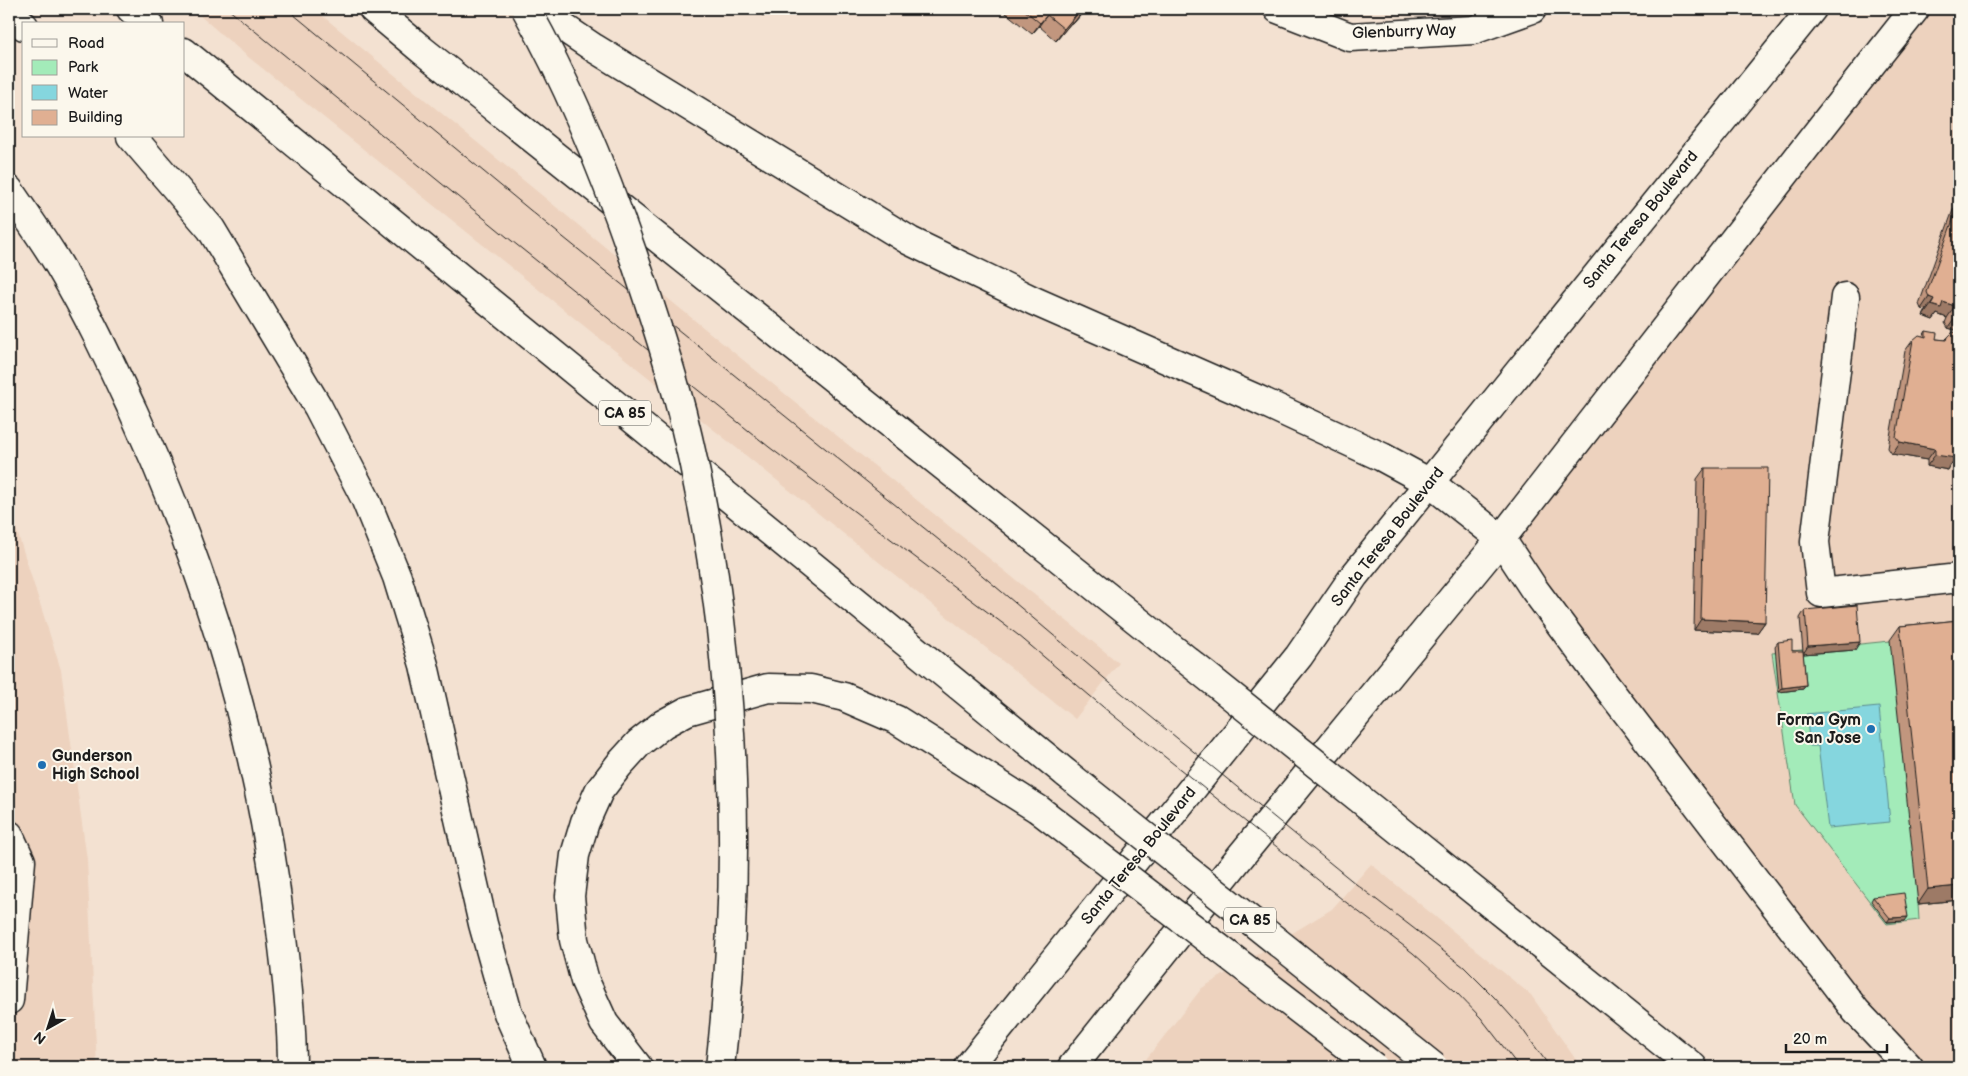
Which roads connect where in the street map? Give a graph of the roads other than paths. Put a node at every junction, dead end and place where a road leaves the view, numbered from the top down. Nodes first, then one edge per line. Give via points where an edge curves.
1 (131, 9) edge
2 (373, 9) edge
3 (526, 9) edge
4 (536, 9) edge
5 (1278, 9) edge
6 (1532, 9) edge
7 (1812, 9) edge
8 (1915, 9) edge
9 (9, 11) edge
10 (147, 22) edge
11 (22, 24) edge
12 (185, 53) edge
13 (133, 138) edge
14 (9, 190) edge
15 (1845, 297) dead end
16 (1430, 483) junction
17 (1500, 539) junction
18 (1959, 578) edge
19 (9, 835) edge
20 (9, 1000) edge
21 (292, 1067) edge
22 (532, 1067) edge
23 (638, 1067) edge
24 (720, 1067) edge
25 (968, 1067) edge
26 (1072, 1067) edge
27 (1374, 1067) edge
28 (1434, 1067) edge
29 (1693, 1067) edge
30 (1909, 1067) edge

1 - 10 main road
2 - 29 main road, bridge
3 - 24 main road, bridge via 548,48 622,222 682,413 701,502 717,603 732,751 730,963
4 - 16 main road via 594,48 910,241 1034,301 1382,457
5 - 6 main road, Glenburry Way via 1350,37 1473,30
7 - 16 main road, Santa Teresa Boulevard
8 - 17 main road
9 - 11 main road
12 - 28 main road, CA 85, bridge via 1067,774
13 - 22 main road via 211,229 318,407 365,498 397,577 424,665 483,924 508,1013
14 - 21 main road via 63,272 115,372 158,465 227,658 251,750 272,855 284,955
15 - 18 main road via 1815,542 1821,593
16 - 17 main road
16 - 25 main road, Santa Teresa Boulevard via 1354,576 1299,656
17 - 26 main road
17 - 30 main road via 1534,589 1850,1004
19 - 20 main road via 21,861
23 - 27 main road, bridge via 604,1024 585,980 574,940 570,896 575,855 585,822 599,791 619,765 663,724 688,711 768,688 811,689 844,697 897,720 1038,809

